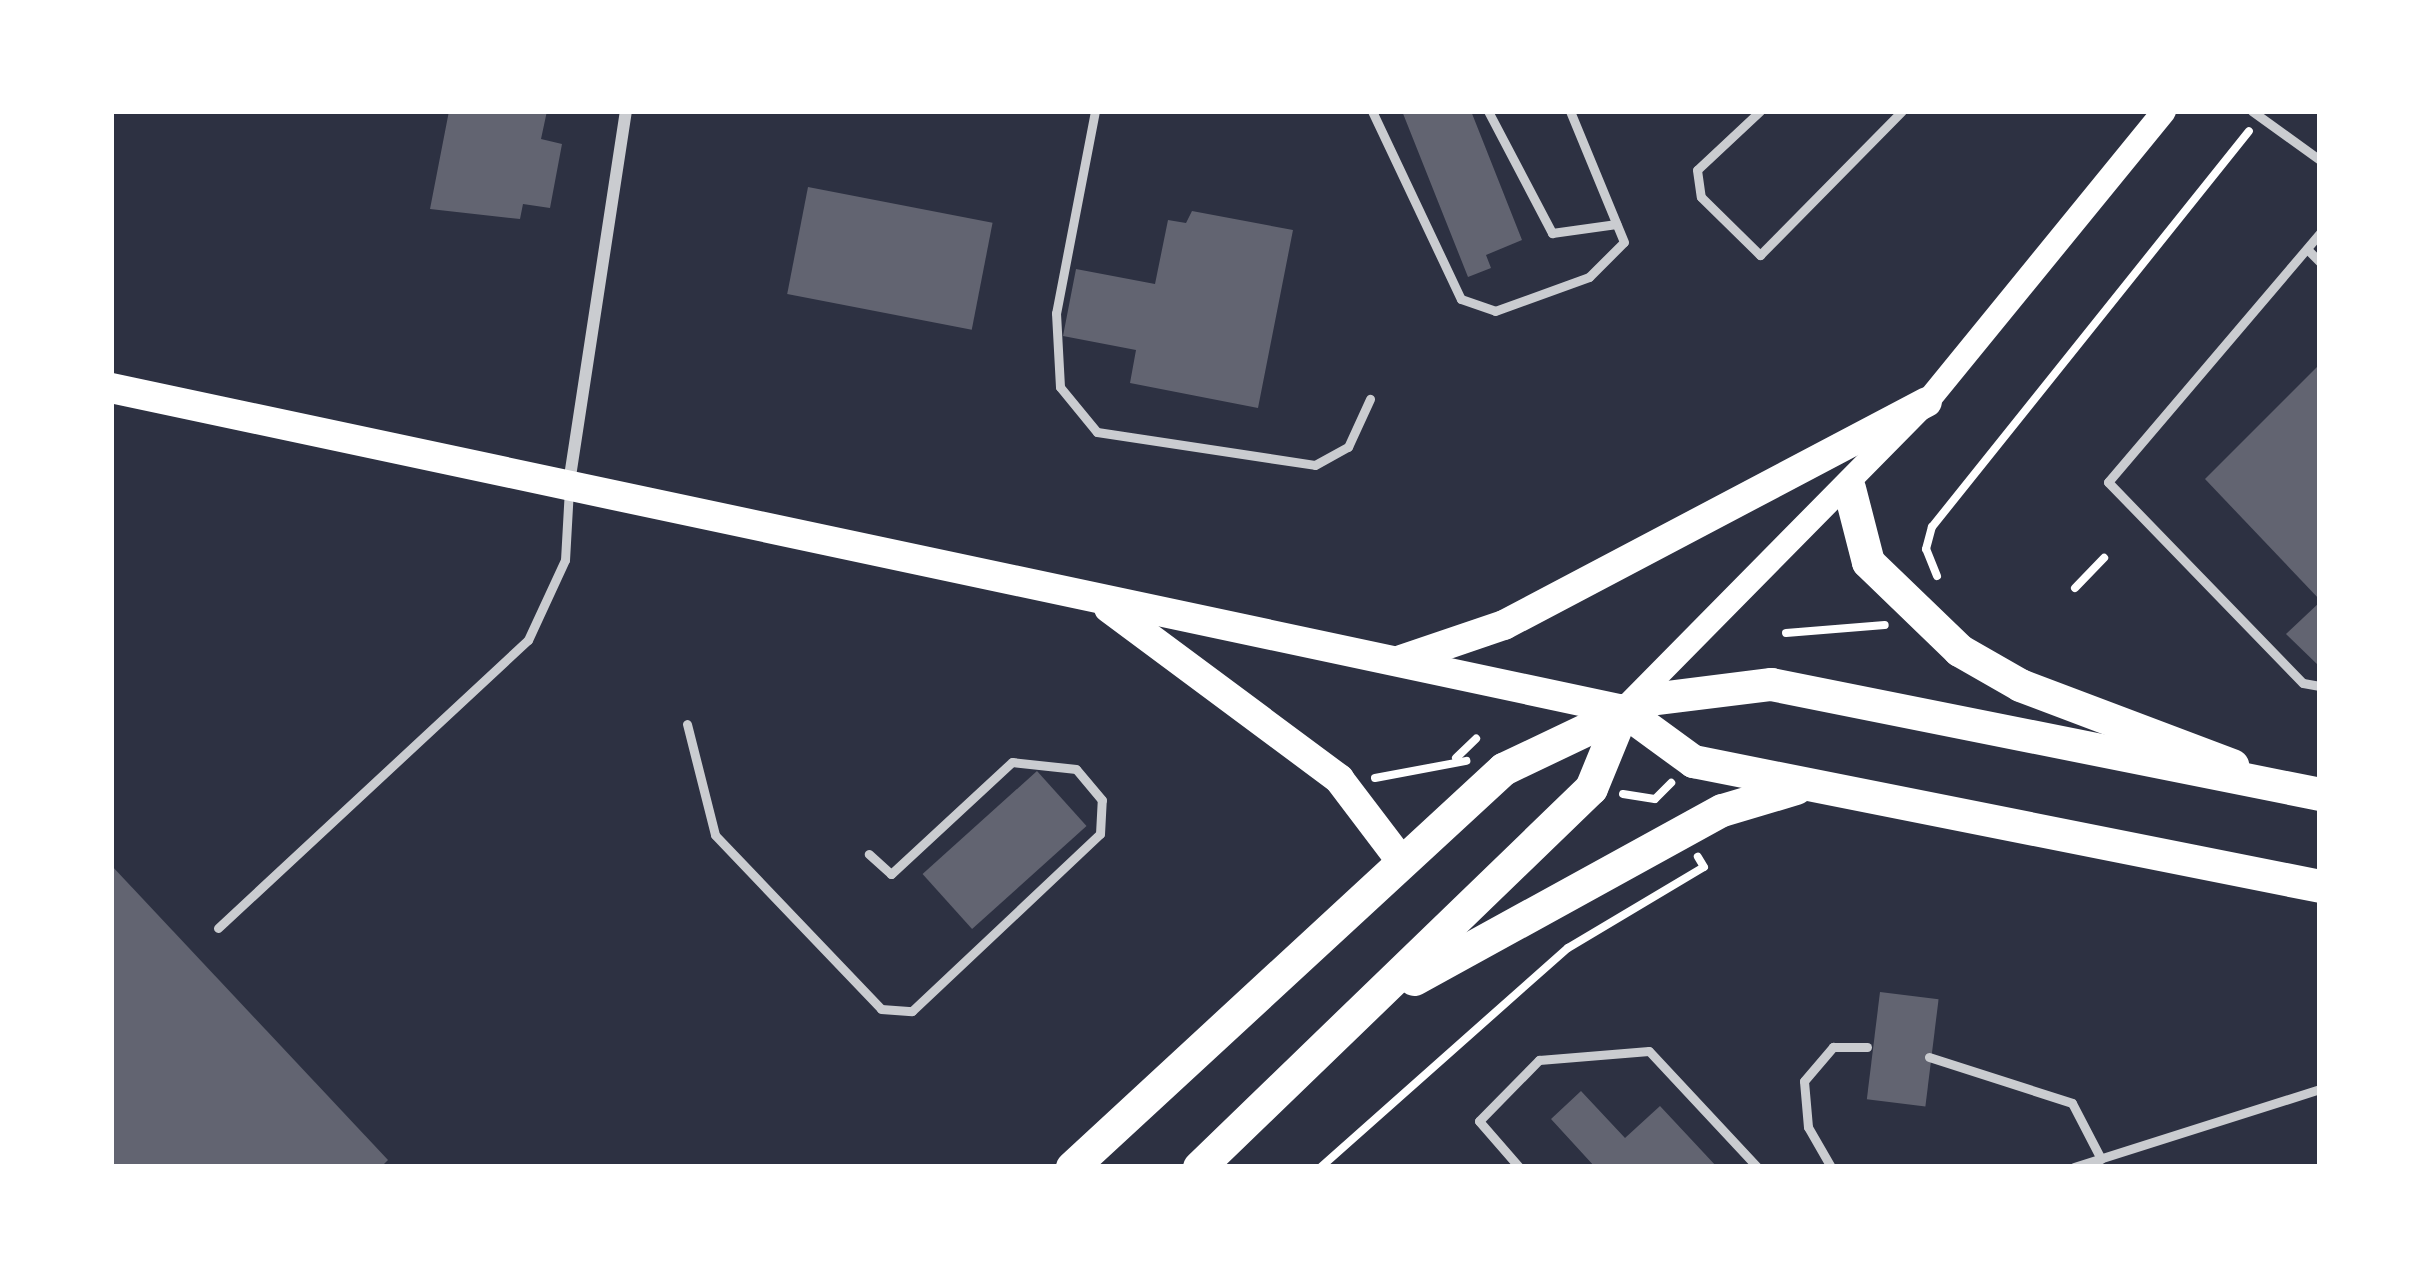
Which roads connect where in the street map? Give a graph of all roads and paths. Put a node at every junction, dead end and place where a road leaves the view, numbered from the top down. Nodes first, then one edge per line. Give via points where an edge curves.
1 (626, 111) edge
2 (1095, 111) edge
3 (1372, 111) edge
4 (1488, 111) edge
5 (1570, 111) edge
6 (1760, 111) edge
7 (1902, 111) edge
8 (2164, 111) edge
9 (2252, 111) edge
10 (2229, 158) dead end
11 (2320, 160) edge
12 (1616, 224) junction
13 (2320, 233) edge
14 (2307, 249) junction
15 (2320, 262) edge
16 (111, 388) edge
17 (1370, 399) dead end
18 (1928, 402) junction
19 (569, 484) junction
20 (1849, 488) junction
21 (2104, 558) dead end
22 (1940, 579) dead end
23 (2075, 587) dead end
24 (1100, 600) junction
25 (1880, 629) dead end
26 (1786, 633) dead end
27 (1394, 661) junction
28 (2320, 686) edge
29 (1623, 710) junction
30 (687, 724) dead end
31 (1476, 739) dead end
32 (1368, 780) dead end
33 (2258, 782) junction
34 (1825, 787) junction
35 (1661, 792) dead end
36 (1623, 794) dead end
37 (2320, 794) edge
38 (869, 854) dead end
39 (1402, 862) junction
40 (1704, 867) dead end
41 (2320, 886) edge
42 (218, 928) dead end
43 (1381, 997) junction
44 (1867, 1047) dead end
45 (1929, 1057) dead end
46 (2320, 1089) edge
47 (2101, 1159) junction
48 (1072, 1167) edge
49 (1198, 1167) edge
50 (1321, 1167) edge
51 (1519, 1167) edge
52 (1757, 1167) edge
53 (1831, 1167) edge
54 (2074, 1167) edge

1 - 19 street
2 - 17 lane via 1056,313 1060,387 1097,433 1315,465 1348,447
3 - 12 lane via 1461,299 1496,311 1589,277 1624,242
4 - 12 lane via 1552,233
5 - 12 lane
6 - 7 lane via 1697,170 1701,197 1760,255
8 - 18 main road
9 - 11 lane
10 - 22 path via 1932,527 1928,560
13 - 14 lane
14 - 15 lane
14 - 28 lane via 2108,482 2303,683
16 - 19 main road
18 - 20 main road
18 - 27 main road via 1504,625
19 - 24 main road
19 - 42 lane via 565,560 528,640
20 - 29 main road
20 - 33 highway via 1868,562 1959,650
21 - 23 path
24 - 27 main road
24 - 39 main road via 1339,779
25 - 26 path via 1817,638
27 - 29 main road
29 - 33 highway via 1706,686 1771,685
29 - 34 highway via 1693,761
29 - 39 highway via 1532,748
29 - 43 highway via 1591,788
30 - 38 lane via 715,835 881,1010 912,1011 1100,834 1102,800 1076,769 1012,762 891,874
31 - 32 path via 1455,759
33 - 37 highway
34 - 41 highway
34 - 43 highway via 1722,810
35 - 36 path
39 - 48 highway
40 - 50 path via 1568,948
43 - 49 highway
44 - 53 lane via 1833,1048 1804,1081 1808,1127
45 - 47 lane via 2072,1103
46 - 47 lane
47 - 54 lane
51 - 52 lane via 1479,1121 1540,1060 1649,1051

